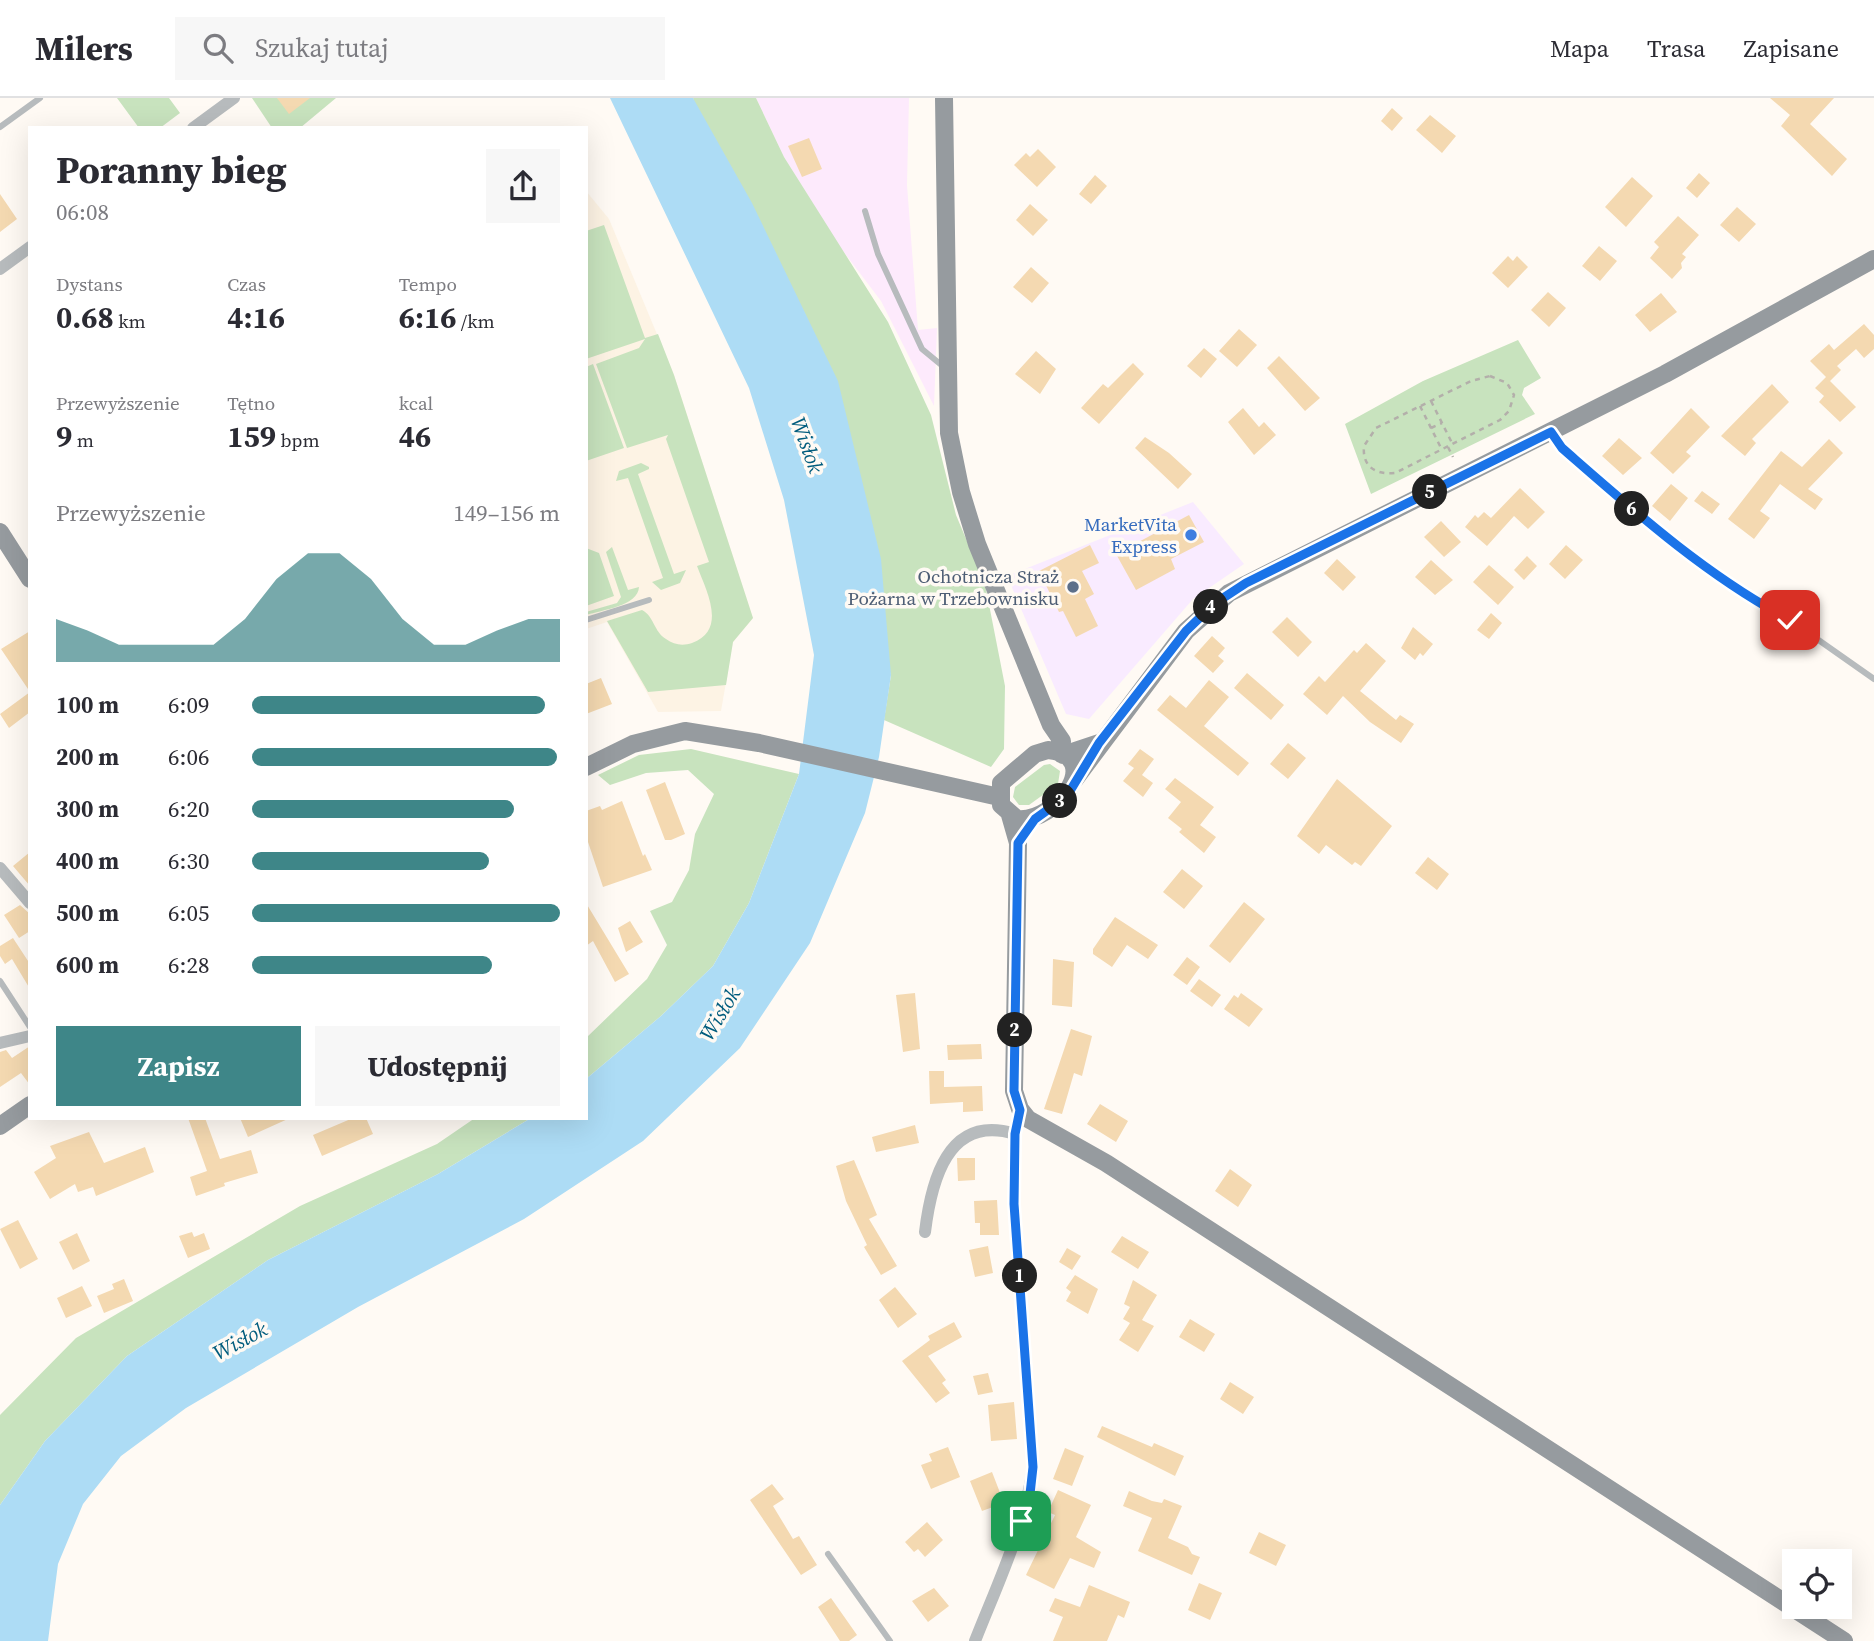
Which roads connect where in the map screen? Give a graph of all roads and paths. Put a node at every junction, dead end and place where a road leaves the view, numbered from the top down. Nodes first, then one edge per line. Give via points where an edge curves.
1 (40, 98) edge
2 (233, 98) edge
3 (944, 98) edge
4 (196, 126) edge
5 (0, 127) edge
6 (865, 211) dead end
7 (28, 248) edge
8 (1874, 259) edge
9 (0, 269) edge
10 (947, 369) junction
11 (1432, 401) junction
12 (1420, 406) junction
13 (1442, 423) junction
14 (1431, 429) junction
15 (1551, 432) junction
16 (1453, 445) junction
17 (1448, 447) junction
18 (1442, 450) junction
19 (1452, 457) dead end
20 (0, 532) edge
21 (28, 576) edge
22 (649, 600) dead end
23 (588, 619) edge
24 (1874, 680) edge
25 (1051, 725) junction
26 (1099, 743) junction
27 (1040, 752) junction
28 (1062, 754) junction
29 (588, 766) edge
30 (1075, 779) junction
31 (999, 797) junction
32 (1010, 815) junction
33 (1035, 819) junction
34 (1018, 843) junction
35 (0, 868) edge
36 (28, 900) edge
37 (0, 981) edge
38 (28, 1024) edge
39 (28, 1036) edge
40 (0, 1043) edge
41 (28, 1106) edge
42 (1020, 1110) junction
43 (0, 1126) edge
44 (1015, 1134) junction
45 (925, 1232) dead end
46 (828, 1554) dead end
47 (890, 1641) edge
48 (975, 1641) edge
49 (1844, 1641) edge

1 - 5 lane
2 - 4 street
3 - 10 street
6 - 10 lane via 878,254 922,349
7 - 9 street
8 - 15 street
10 - 25 street via 949,433 961,492 977,544
11 - 12 path
11 - 13 path
11 - 16 path via 1485,376 1500,378 1510,386 1513,401 1504,416
12 - 14 path
12 - 18 path via 1372,432 1364,446 1365,462 1376,472 1395,473
13 - 14 path
13 - 16 path
14 - 18 path
15 - 24 lane via 1562,448 1693,558
15 - 26 street via 1229,593 1186,631
16 - 17 path
17 - 18 path
17 - 19 path
20 - 21 street
22 - 23 lane
25 - 27 street
25 - 28 street via 1062,741
26 - 28 street
26 - 30 street
27 - 28 street
27 - 31 street via 1006,776
28 - 30 street
29 - 31 street via 668,733 703,732
30 - 33 street via 1067,796
31 - 32 street
32 - 33 street
32 - 34 street
33 - 34 street
34 - 42 street via 1014,1091
35 - 36 street
37 - 38 lane
39 - 40 street
41 - 43 street
42 - 44 street
42 - 49 street
44 - 45 street via 976,1133 950,1149 936,1175
44 - 48 street via 1014,1204 1033,1467 1030,1494
46 - 47 lane

